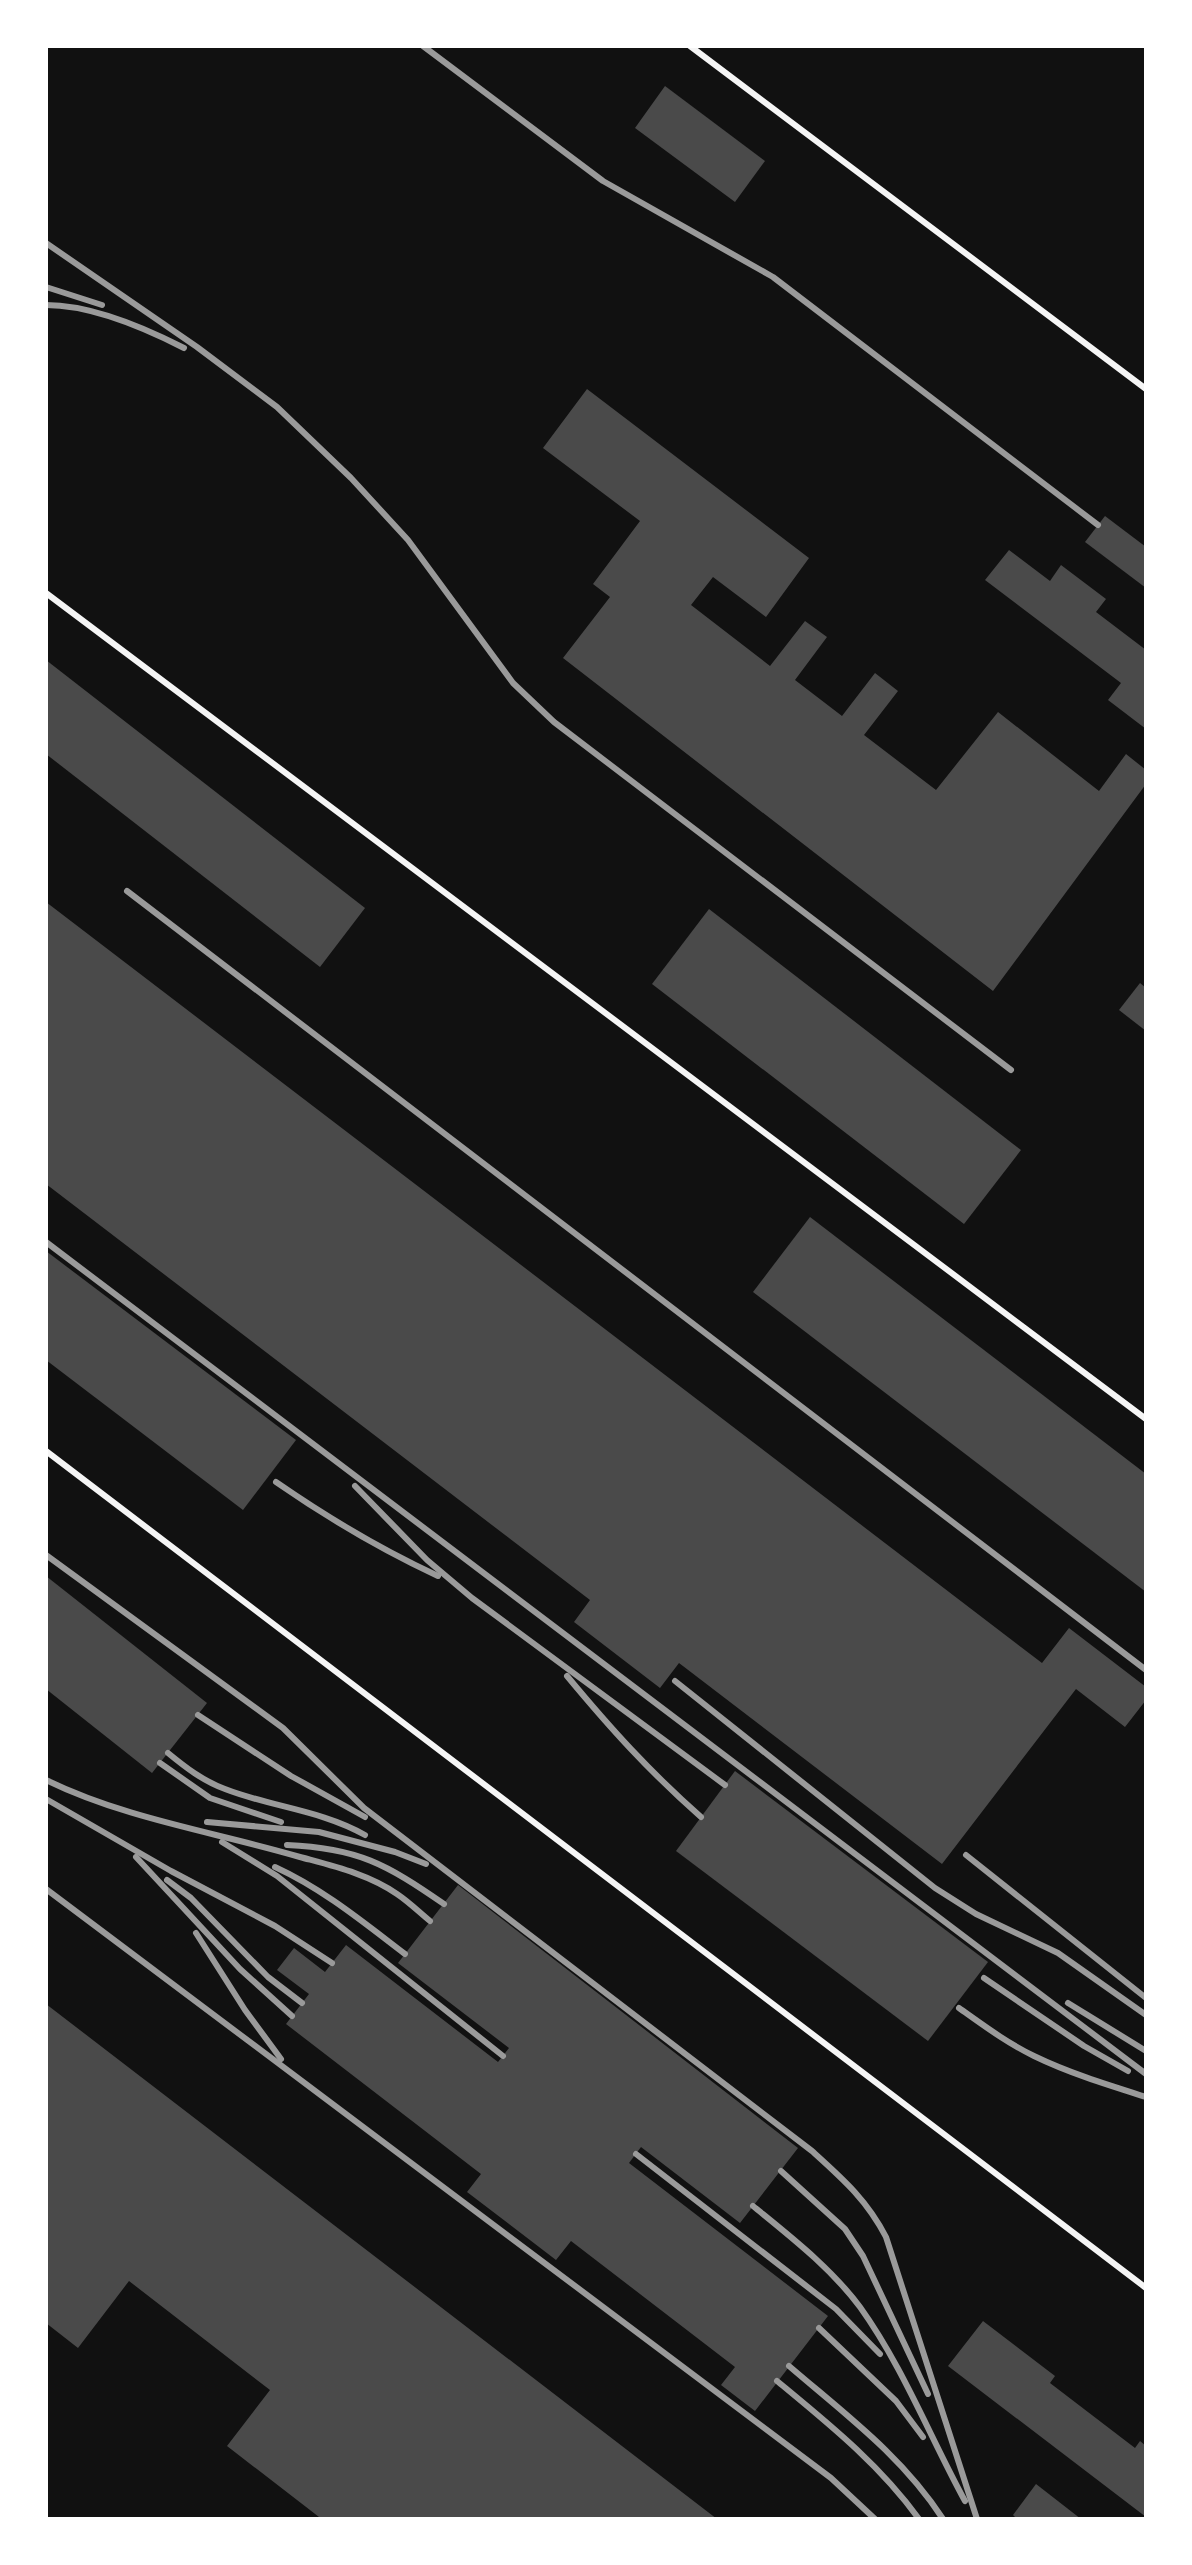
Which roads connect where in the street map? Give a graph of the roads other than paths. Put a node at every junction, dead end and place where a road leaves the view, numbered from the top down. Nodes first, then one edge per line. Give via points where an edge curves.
1 (690, 46) edge
2 (1146, 389) edge
3 (46, 593) edge
4 (1146, 1419) edge
5 (46, 1451) edge
6 (1146, 2288) edge

1 - 2 lane
3 - 4 lane
5 - 6 lane

